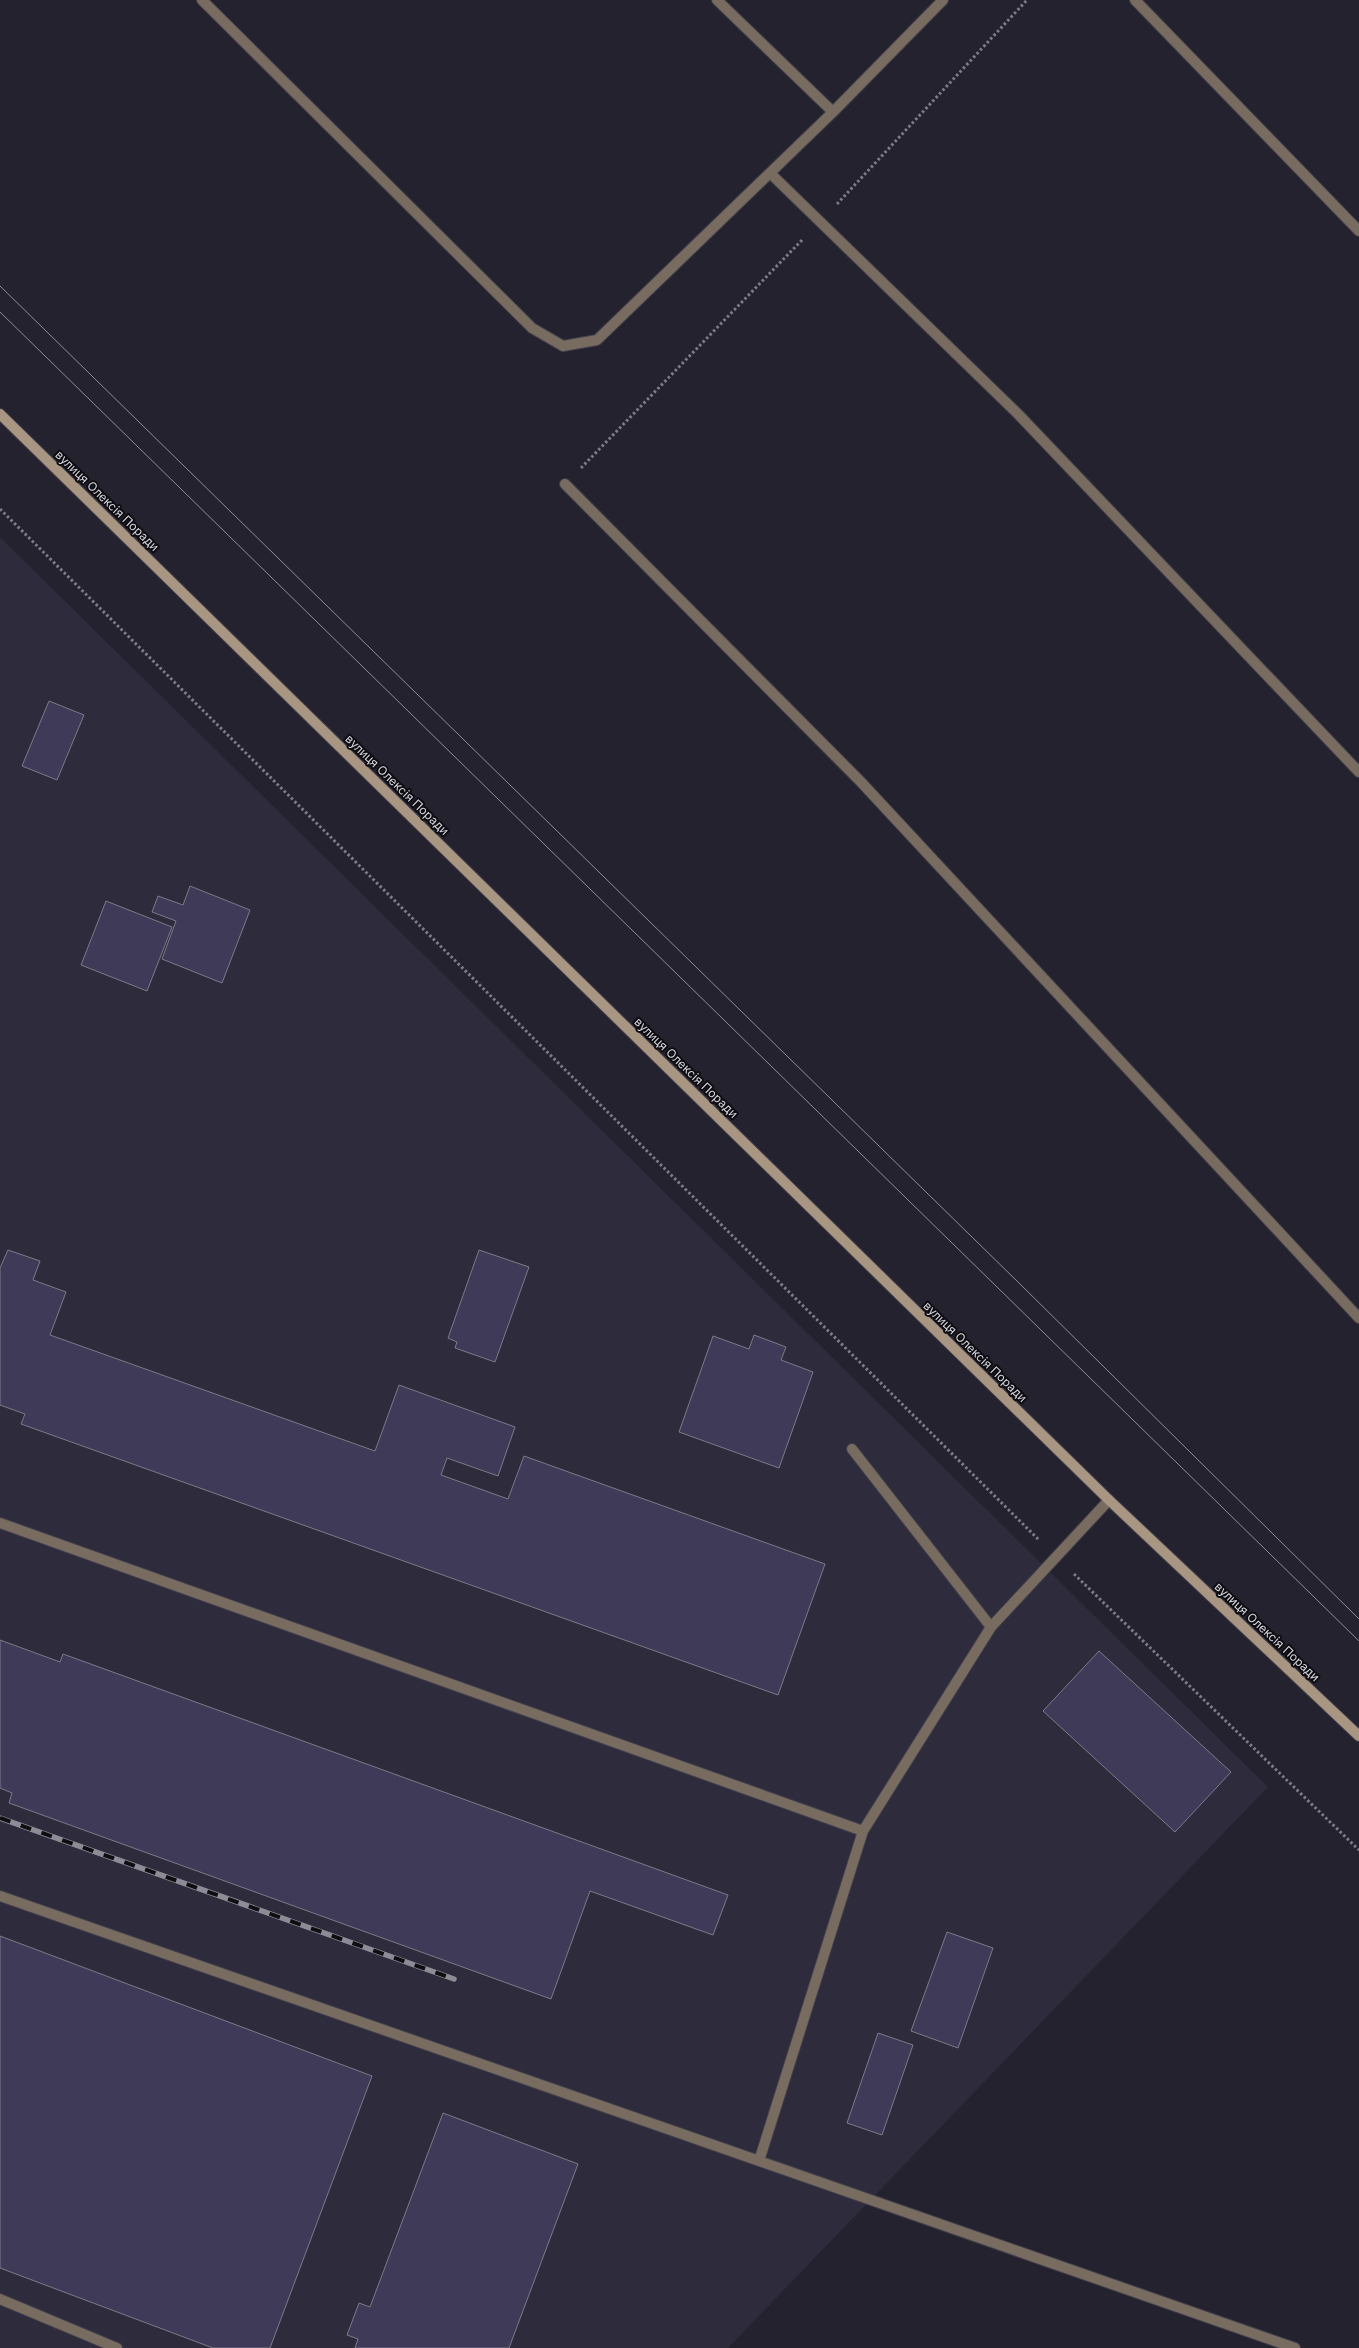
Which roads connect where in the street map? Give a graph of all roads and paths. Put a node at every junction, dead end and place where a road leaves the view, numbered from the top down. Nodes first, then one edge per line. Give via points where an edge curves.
1 (202, 0) edge
2 (717, 0) edge
3 (943, 0) edge
4 (1027, 0) edge
5 (1135, 0) edge
6 (833, 112) junction
7 (770, 173) junction
8 (820, 222) junction
9 (1359, 231) edge
10 (0, 414) edge
11 (565, 484) joint
12 (0, 509) edge
13 (1359, 772) edge
14 (1359, 1318) edge
15 (852, 1449) dead end
16 (1109, 1500) junction
17 (0, 1523) edge
18 (1057, 1557) junction
19 (991, 1627) junction
20 (1359, 1736) edge
21 (863, 1830) junction
22 (1359, 1850) edge
23 (0, 1896) edge
24 (759, 2161) junction
25 (0, 2298) edge
26 (117, 2348) edge
27 (1295, 2348) edge

1 - 7 lane via 532,328 563,346 597,340
2 - 6 lane
3 - 6 lane
4 - 8 path
5 - 9 lane
6 - 7 lane
7 - 8 lane
8 - 11 path
8 - 13 lane via 1018,414
10 - 16 main road, вулиця Олексія Поради
11 - 14 lane via 861,782
12 - 18 path
15 - 19 lane
16 - 18 lane
16 - 20 main road, вулиця Олексія Поради
17 - 21 lane
18 - 19 lane
18 - 22 path
19 - 21 lane
21 - 24 lane
23 - 24 lane
24 - 27 lane
25 - 26 lane

